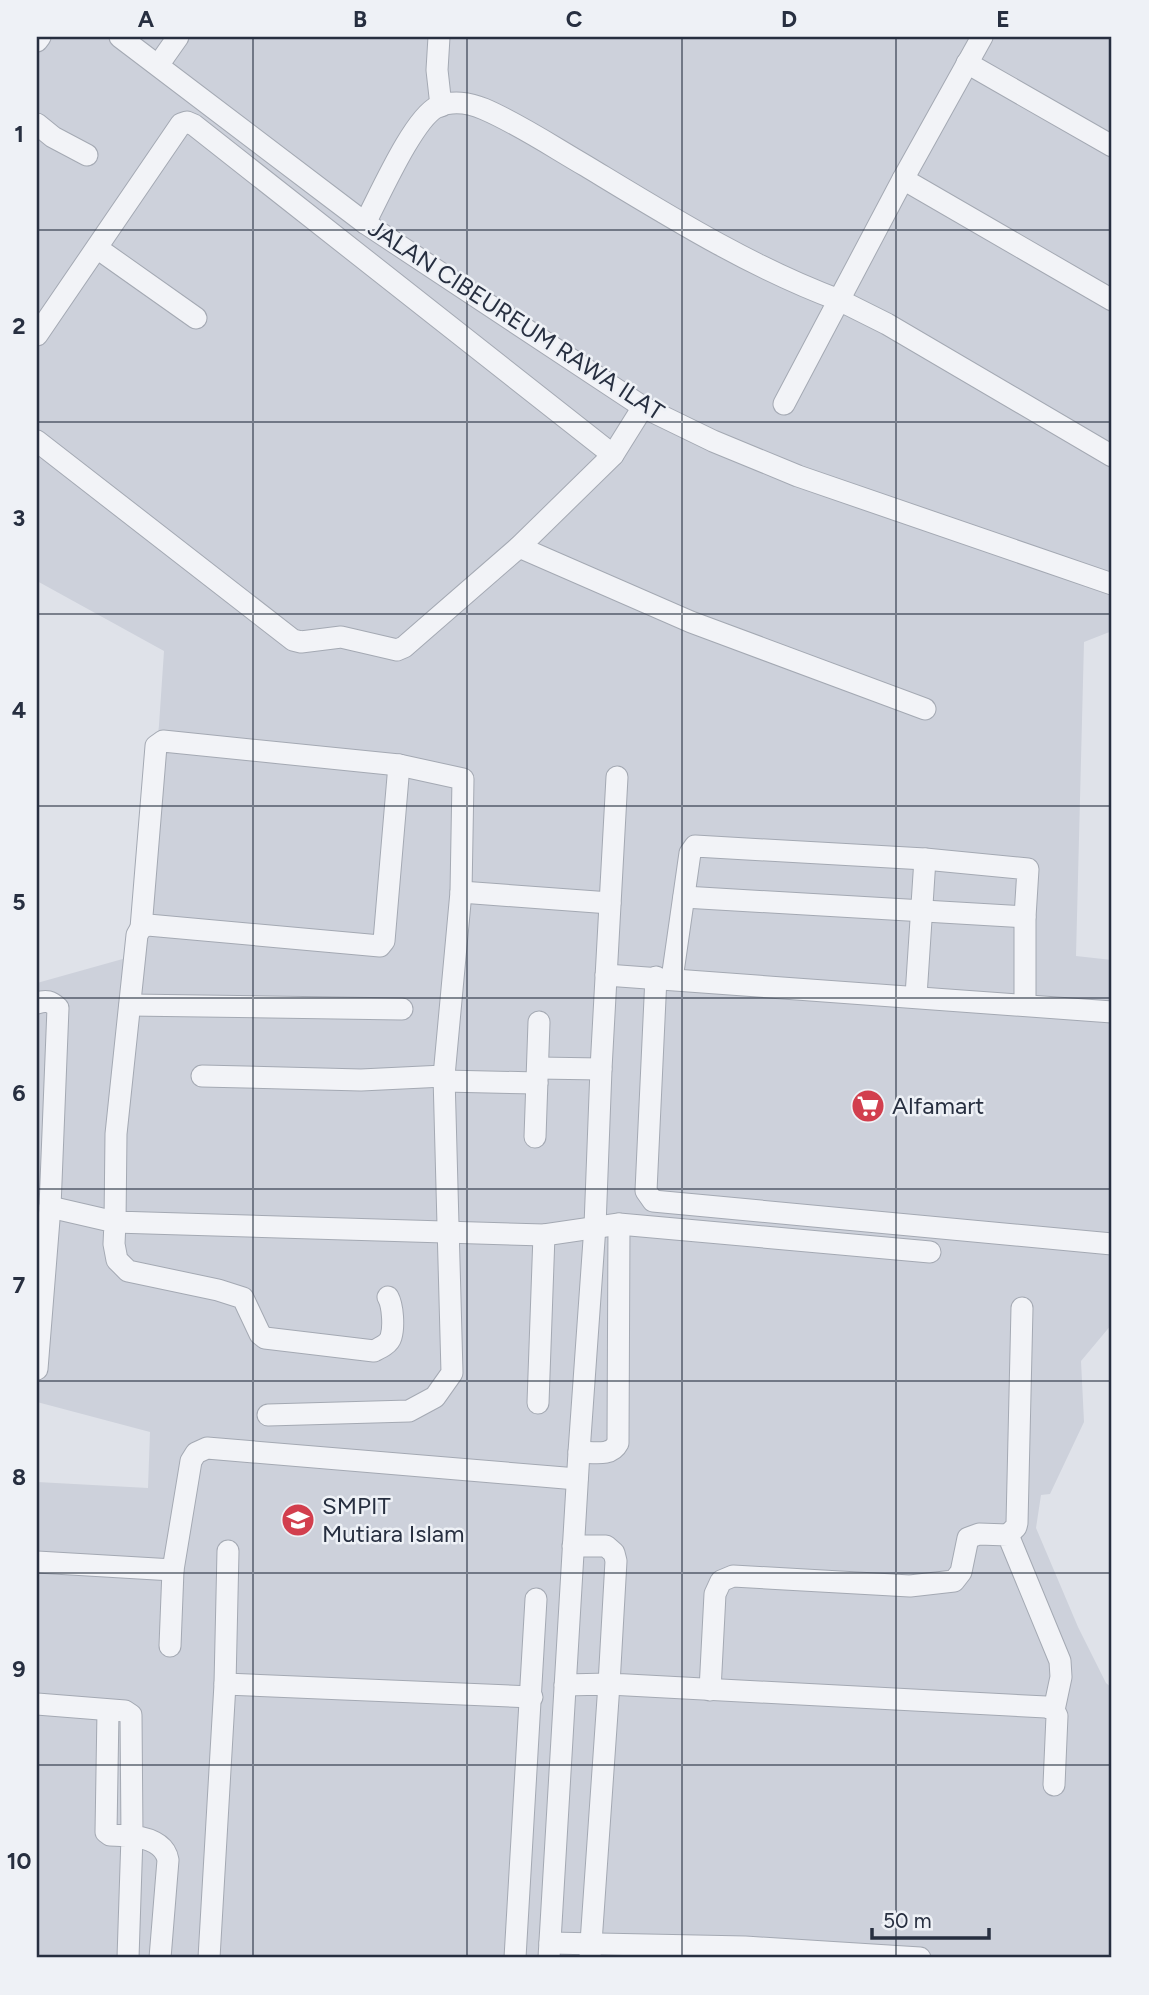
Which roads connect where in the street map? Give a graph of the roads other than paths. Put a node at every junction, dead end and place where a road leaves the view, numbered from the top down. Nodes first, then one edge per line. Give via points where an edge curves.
1 (40, 37) edge
2 (178, 37) edge
3 (439, 37) edge
4 (982, 37) edge
5 (125, 38) edge
6 (37, 41) edge
7 (967, 63) junction
8 (159, 65) junction
9 (441, 106) junction
10 (37, 124) edge
11 (1112, 146) edge
12 (87, 155) dead end
13 (902, 178) junction
14 (365, 223) junction
15 (97, 248) junction
16 (839, 300) junction
17 (1112, 300) edge
18 (196, 318) dead end
19 (37, 335) edge
20 (784, 404) dead end
21 (643, 407) junction
22 (37, 441) edge
23 (613, 455) junction
24 (1112, 456) edge
25 (519, 547) junction
26 (1112, 583) edge
27 (925, 709) dead end
28 (399, 765) junction
29 (617, 777) dead end
30 (925, 859) junction
31 (461, 892) junction
32 (684, 897) junction
33 (610, 903) junction
34 (921, 913) junction
35 (1025, 917) junction
36 (141, 928) junction
37 (606, 975) junction
38 (664, 978) junction
39 (916, 996) junction
40 (37, 1003) edge
41 (1025, 1004) junction
42 (130, 1005) junction
43 (402, 1009) dead end
44 (1112, 1012) edge
45 (539, 1022) dead end
46 (601, 1069) junction
47 (537, 1075) junction
48 (202, 1076) dead end
49 (444, 1079) junction
50 (535, 1138) dead end
51 (45, 1157) edge
52 (50, 1207) junction
53 (115, 1222) junction
54 (619, 1224) junction
55 (595, 1226) junction
56 (450, 1234) junction
57 (544, 1235) junction
58 (1112, 1244) edge
59 (930, 1252) dead end
60 (388, 1297) dead end
61 (1021, 1308) dead end
62 (37, 1369) edge
63 (538, 1403) dead end
64 (268, 1415) dead end
65 (579, 1452) junction
66 (577, 1479) junction
67 (1007, 1535) junction
68 (573, 1546) junction
69 (228, 1551) dead end
70 (37, 1562) edge
71 (173, 1570) junction
72 (536, 1599) dead end
73 (170, 1646) dead end
74 (225, 1684) junction
75 (609, 1684) junction
76 (565, 1685) junction
77 (710, 1689) junction
78 (532, 1697) junction
79 (37, 1704) edge
80 (1054, 1710) junction
81 (1054, 1785) dead end
82 (132, 1836) junction
83 (550, 1951) edge
84 (590, 1951) edge
85 (128, 1958) edge
86 (160, 1958) edge
87 (209, 1958) edge
88 (515, 1958) edge
89 (919, 1958) edge

1 - 6 street
2 - 8 street
3 - 9 street
4 - 7 street
5 - 8 street, JALAN CIBEUREUM RAWA ILAT
7 - 11 street
7 - 13 street
8 - 14 street, JALAN CIBEUREUM RAWA ILAT
9 - 14 street via 417,127
9 - 16 street via 464,103 484,109 752,261
10 - 12 street
13 - 16 street
13 - 17 street
14 - 21 street, JALAN CIBEUREUM RAWA ILAT
15 - 18 street
15 - 19 street
15 - 23 street via 181,124 187,122
16 - 20 street
16 - 24 street
21 - 23 street
21 - 26 street, JALAN CIBEUREUM RAWA ILAT via 797,476
22 - 25 street via 297,641 341,637 397,650
23 - 25 street
25 - 27 street via 691,622
28 - 31 street via 463,779
28 - 36 street via 380,946 148,925
28 - 36 street via 163,741 156,746
29 - 33 street
30 - 32 street via 698,846 690,853
30 - 34 street
30 - 35 street via 1028,869
31 - 33 street
31 - 49 street
32 - 34 street
32 - 38 street
33 - 37 street
34 - 35 street
34 - 39 street
35 - 41 street
36 - 42 street
37 - 38 street
37 - 46 street
38 - 39 street
38 - 58 street via 646,1191 653,1201
39 - 41 street
40 - 51 street via 46,1000 58,1008
41 - 44 street
42 - 43 street
42 - 53 street via 116,1134
45 - 47 street
46 - 47 street
46 - 55 street
47 - 49 street
47 - 50 street
48 - 49 street
49 - 56 street
51 - 52 street
52 - 53 street
52 - 62 street
53 - 56 street
53 - 60 street via 117,1259 128,1271 243,1298 265,1338 374,1351 391,1338
54 - 55 street
54 - 59 street
54 - 65 street via 618,1443 609,1452
55 - 57 street
55 - 65 street
56 - 57 street
56 - 64 street via 452,1373 435,1397 409,1411
57 - 63 street
61 - 67 street via 1017,1518 1016,1527
65 - 66 street
66 - 68 street
66 - 71 street via 207,1448 191,1461
67 - 77 street via 968,1538 961,1572 954,1581 942,1583 909,1586 733,1577 721,1581 715,1594
67 - 80 street via 1060,1661
68 - 75 street via 606,1546 614,1553
68 - 76 street
69 - 74 street
70 - 71 street
71 - 73 street
72 - 78 street
74 - 78 street
74 - 87 street
75 - 76 street
75 - 77 street
75 - 84 street
76 - 83 street
77 - 80 street
78 - 88 street
79 - 82 street via 131,1715
80 - 81 street
82 - 85 street
82 - 86 street via 150,1840 167,1852
83 - 84 street
84 - 89 street via 745,1947

